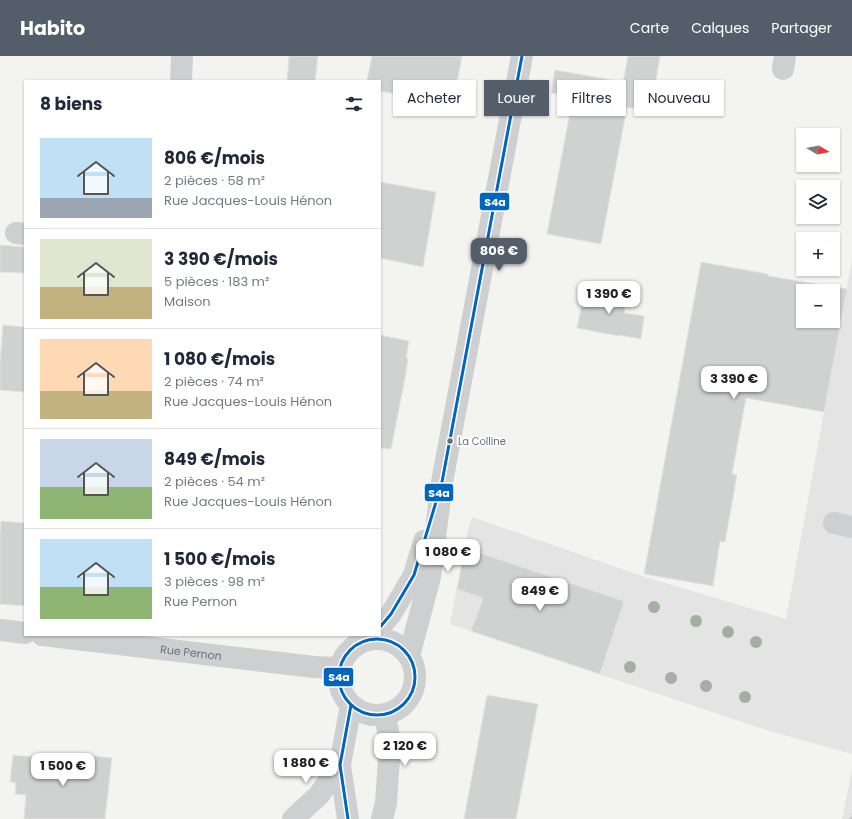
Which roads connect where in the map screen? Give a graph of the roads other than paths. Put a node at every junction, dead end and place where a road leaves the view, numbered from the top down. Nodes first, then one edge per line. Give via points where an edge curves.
1 (182, 56) edge
2 (522, 56) edge
3 (181, 80) edge
4 (442, 482) junction
5 (381, 626) edge
6 (0, 630) edge
7 (24, 633) edge
8 (50, 636) edge
9 (370, 636) edge
10 (378, 636) edge
11 (410, 656) junction
12 (339, 668) junction
13 (351, 705) junction
14 (385, 715) junction
15 (340, 765) junction
16 (293, 819) edge
17 (348, 819) edge
18 (382, 819) edge

1 - 3 street
2 - 4 street
4 - 5 street via 414,575
4 - 11 street via 430,577
6 - 7 street
8 - 12 street, Rue Pernon
9 - 12 street via 350,649
10 - 11 street via 393,641
11 - 14 street via 415,671 415,683 411,694 405,703
12 - 13 street via 340,688 344,698
13 - 14 street via 361,712
13 - 15 street
14 - 18 street via 390,743 386,802
15 - 16 street via 319,795
15 - 17 street

